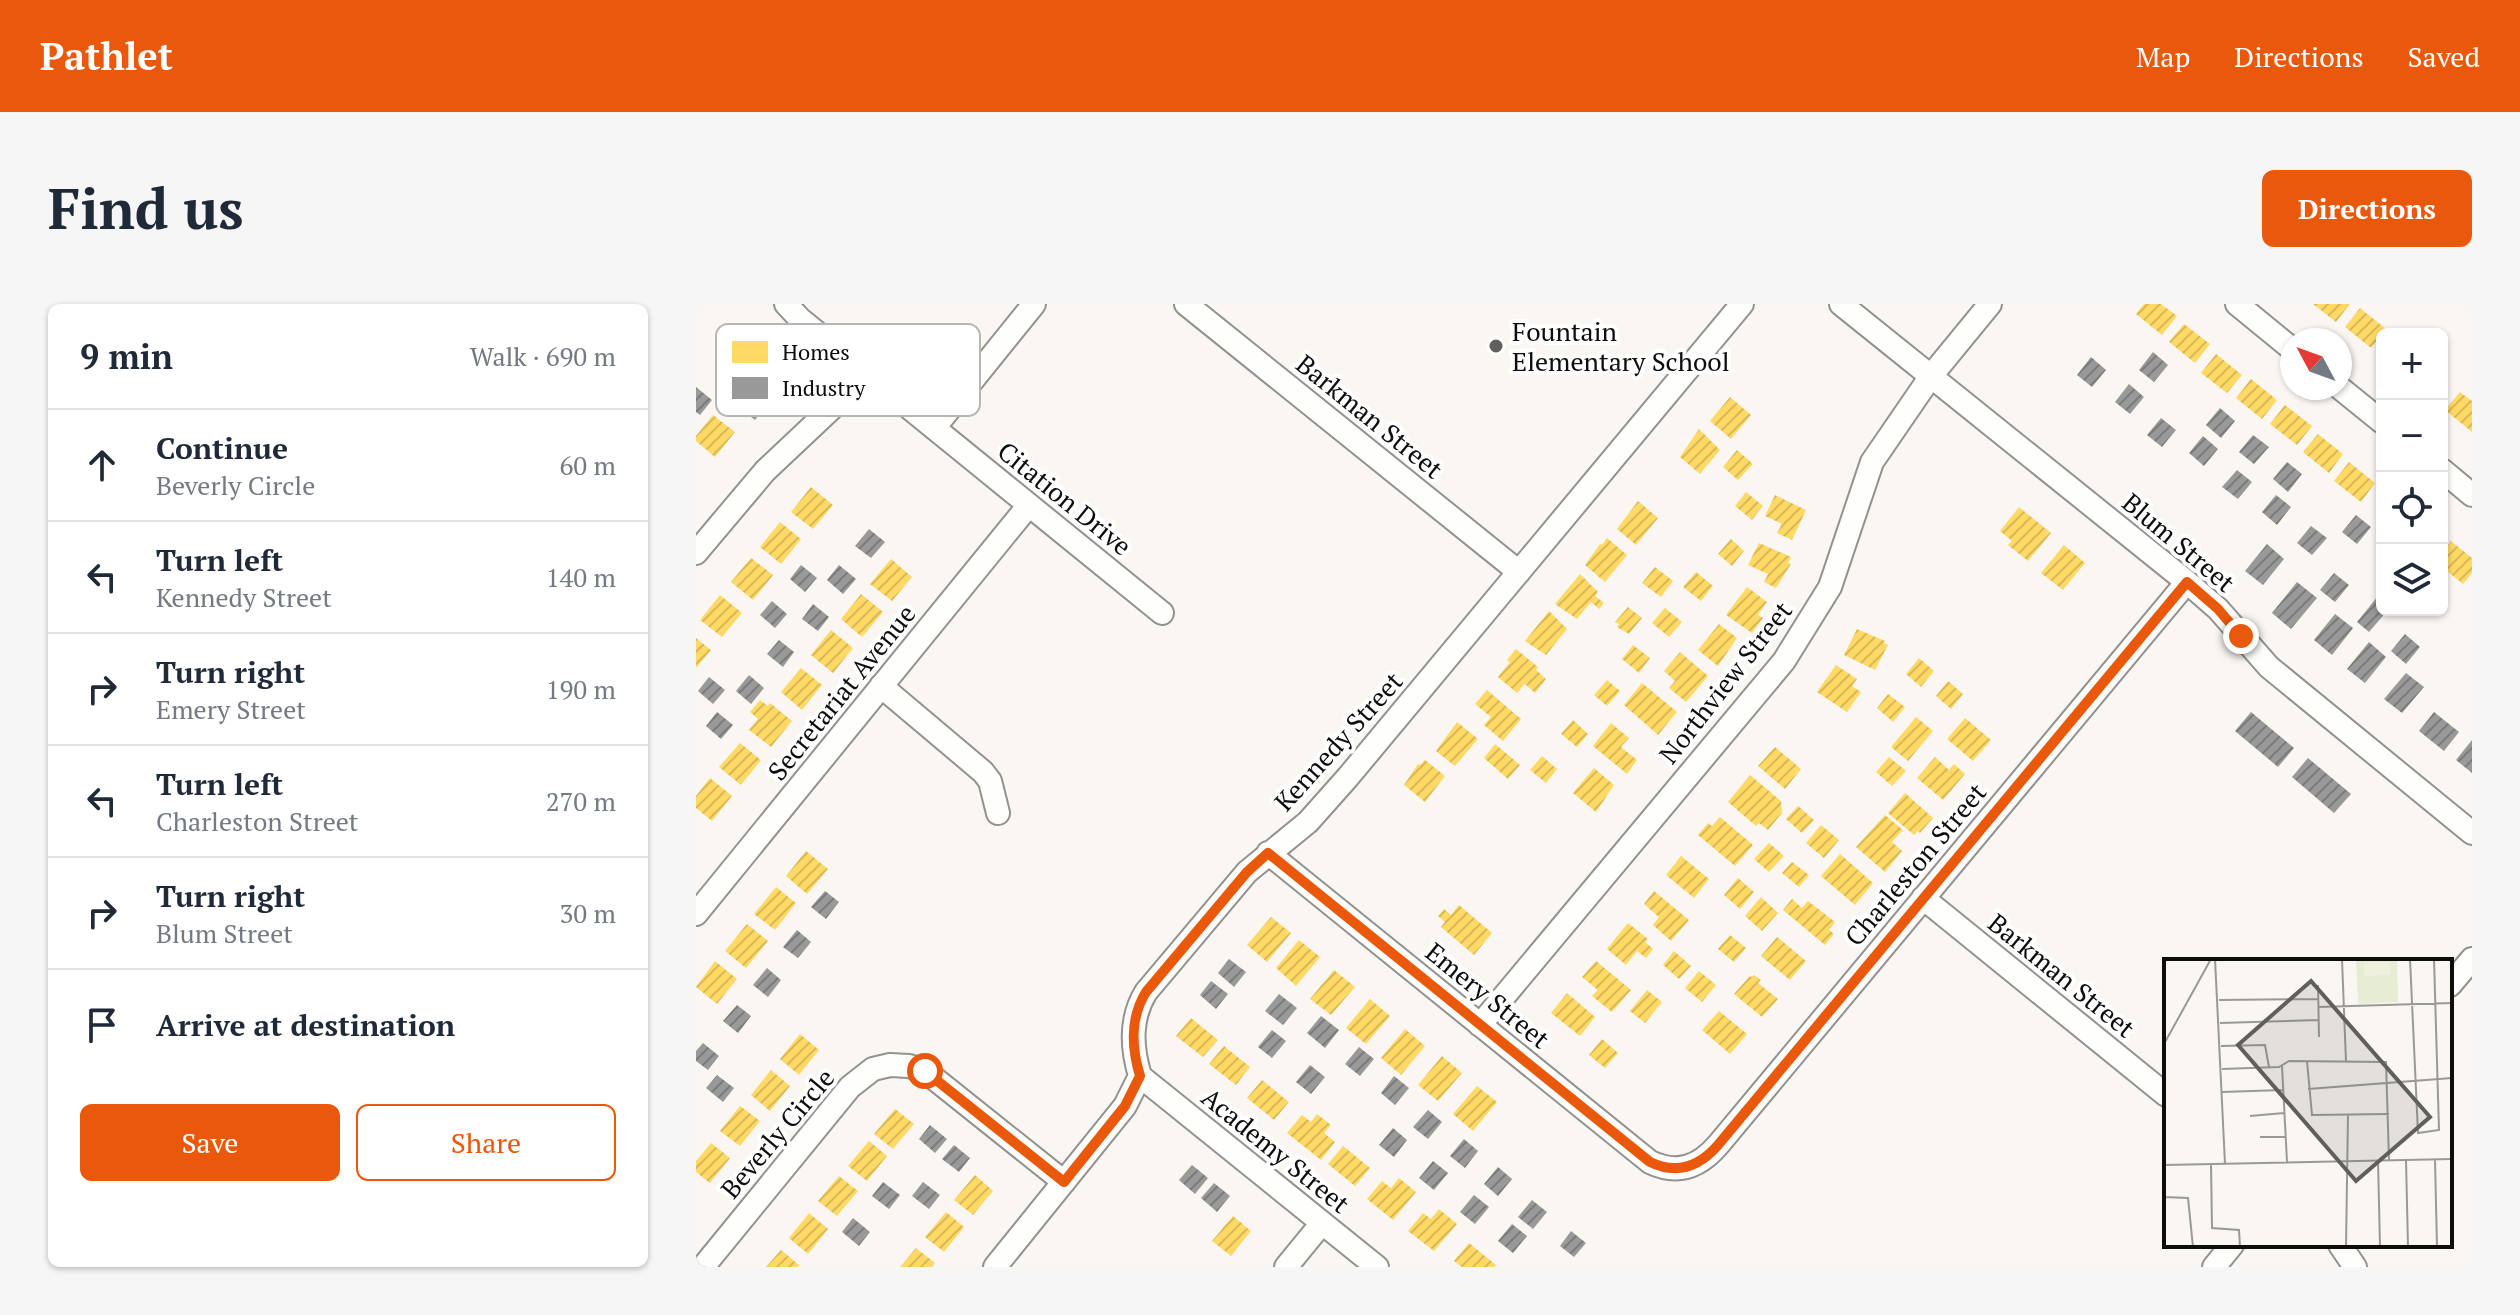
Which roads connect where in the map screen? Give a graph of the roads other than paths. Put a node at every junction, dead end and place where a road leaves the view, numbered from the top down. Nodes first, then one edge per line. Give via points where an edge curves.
1 (786, 304) edge
2 (1034, 304) edge
3 (1186, 304) edge
4 (1742, 304) edge
5 (1841, 304) edge
6 (1990, 304) edge
7 (2237, 304) edge
8 (806, 324) edge
9 (2280, 339) edge
10 (980, 371) edge
11 (1931, 376) junction
12 (2352, 398) edge
13 (823, 416) edge
14 (919, 416) edge
15 (944, 416) edge
16 (2376, 417) edge
17 (934, 428) junction
18 (2444, 472) edge
19 (2472, 495) edge
20 (1029, 505) junction
21 (696, 553) edge
22 (1519, 572) junction
23 (2187, 582) junction
24 (1162, 613) dead end
25 (881, 686) junction
26 (998, 813) dead end
27 (2472, 833) edge
28 (1268, 853) junction
29 (1923, 898) junction
30 (696, 914) edge
31 (1480, 1025) junction
32 (1140, 1076) junction
33 (2164, 1093) edge
34 (1679, 1169) joint
35 (1064, 1182) junction
36 (1322, 1223) junction
37 (2230, 1247) edge
38 (2341, 1247) edge
39 (703, 1267) edge
40 (995, 1267) edge
41 (1286, 1267) edge
42 (1377, 1267) edge
43 (2214, 1267) edge
44 (2355, 1267) edge

1 - 8 street, Citation Drive
2 - 10 street
3 - 22 street, Barkman Street
4 - 22 street, Kennedy Street
5 - 11 street, Blum Street
6 - 11 street, Northview Street
7 - 9 street
11 - 23 street, Blum Street
11 - 31 street, Northview Street via 1872,462 1830,587 1784,661
12 - 16 street
13 - 21 street via 765,471
14 - 17 street, Citation Drive
15 - 17 street
17 - 20 street, Citation Drive
18 - 19 street
20 - 24 street, Citation Drive
20 - 25 street, Secretariat Avenue
22 - 28 street, Kennedy Street via 1308,822
23 - 27 street, Blum Street via 2269,667
23 - 29 street, Charleston Street
25 - 26 street via 983,772
25 - 30 street, Secretariat Avenue
28 - 31 street, Emery Street
28 - 32 street, Kennedy Street via 1140,1001 1133,1024
29 - 33 street, Barkman Street
29 - 34 street, Charleston Street via 1707,1158
31 - 34 street, Emery Street via 1650,1162
32 - 35 street via 1125,1106
32 - 36 street, Academy Street
35 - 39 street, Beverly Circle via 938,1079 909,1066 873,1069 850,1087
35 - 40 street
36 - 41 street
36 - 42 street, Academy Street
37 - 43 street
38 - 44 street

